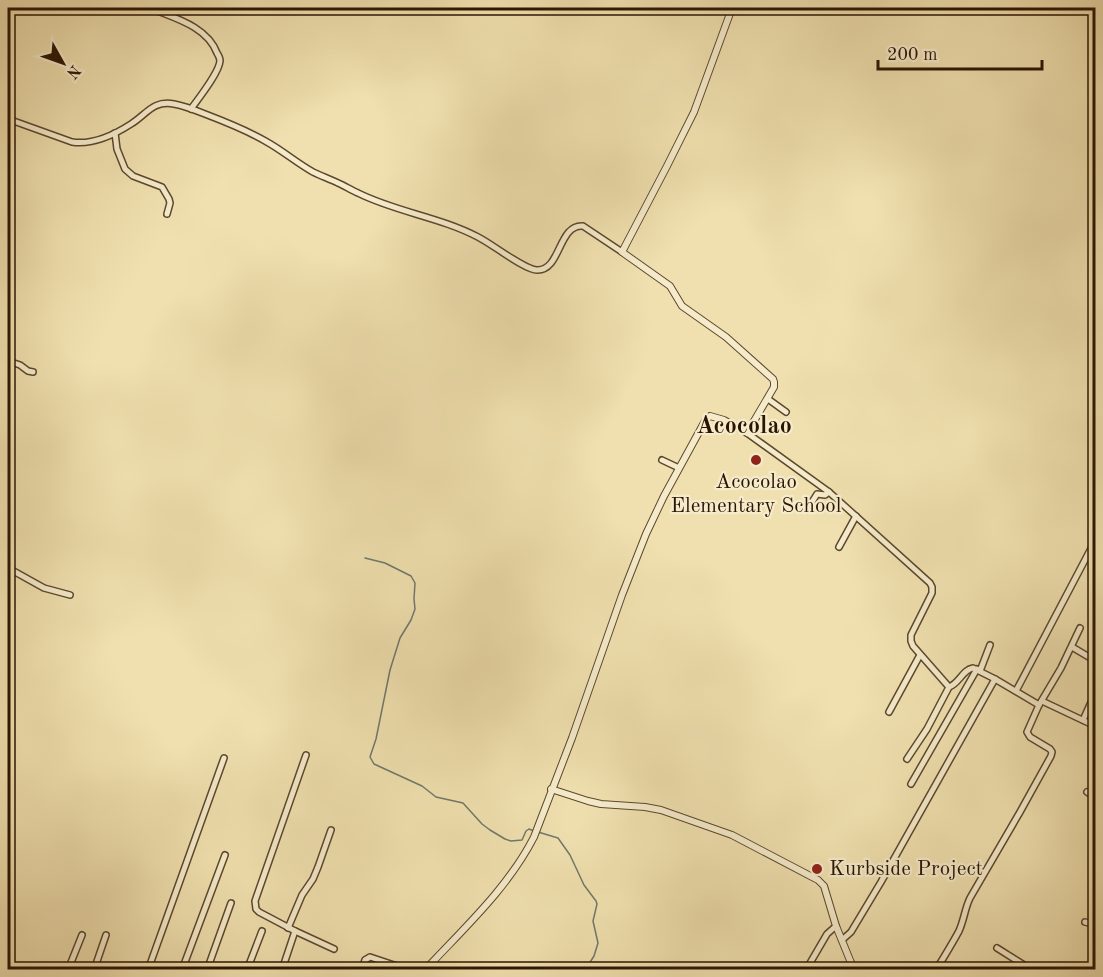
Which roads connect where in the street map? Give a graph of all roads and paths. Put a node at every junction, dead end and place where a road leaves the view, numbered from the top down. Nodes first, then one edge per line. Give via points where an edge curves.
1 (150, 8) edge
2 (732, 8) edge
3 (191, 109) junction
4 (8, 119) edge
5 (115, 133) junction
6 (167, 214) dead end
7 (622, 252) junction
8 (8, 362) edge
9 (33, 372) dead end
10 (768, 399) junction
11 (786, 412) dead end
12 (747, 434) junction
13 (662, 460) dead end
14 (679, 468) junction
15 (829, 492) junction
16 (807, 510) dead end
17 (856, 516) junction
18 (1095, 539) edge
19 (838, 547) dead end
20 (8, 568) edge
21 (70, 595) dead end
22 (1080, 628) dead end
23 (990, 645) dead end
24 (1072, 647) junction
25 (920, 655) junction
26 (1094, 660) dead end
27 (979, 670) junction
28 (994, 679) junction
29 (950, 687) junction
30 (1016, 691) junction
31 (1093, 698) dead end
32 (1040, 703) junction
33 (889, 712) dead end
34 (1083, 720) junction
35 (1095, 726) edge
36 (306, 755) dead end
37 (224, 758) dead end
38 (907, 759) dead end
39 (911, 784) dead end
40 (551, 789) junction
41 (1087, 792) dead end
42 (1095, 798) edge
43 (331, 830) dead end
44 (225, 855) dead end
45 (231, 903) dead end
46 (1085, 922) dead end
47 (1095, 925) edge
48 (836, 926) junction
49 (288, 928) junction
50 (262, 931) dead end
51 (295, 931) junction
52 (82, 935) dead end
53 (106, 935) dead end
54 (842, 940) junction
55 (998, 948) dead end
56 (334, 949) dead end
57 (68, 969) edge
58 (93, 969) edge
59 (147, 969) edge
60 (182, 969) edge
61 (207, 969) edge
62 (246, 969) edge
63 (282, 969) edge
64 (362, 969) edge
65 (409, 969) edge
66 (425, 969) edge
67 (806, 969) edge
68 (854, 969) edge
69 (936, 969) edge
70 (1032, 969) edge

1 - 3 street via 200,30 215,46 219,64
2 - 7 street via 694,112
3 - 5 street via 159,103
3 - 7 street via 241,128 315,173 374,201 479,237 528,268 548,266 577,226 583,226
4 - 5 street via 82,144
5 - 6 street via 125,169 162,187 170,203
7 - 10 street via 667,283 682,306 726,337 772,379 775,385
8 - 9 street
10 - 11 street
10 - 12 street
12 - 14 street via 710,416
12 - 15 street
13 - 14 street
14 - 40 street via 638,554
15 - 16 street via 817,494
15 - 17 street
17 - 19 street
17 - 25 street via 932,587 910,638
18 - 30 street
20 - 21 street via 44,588
22 - 24 street
23 - 27 street
24 - 26 street
24 - 32 street
25 - 29 street
25 - 33 street
27 - 28 street
27 - 29 street via 967,670
27 - 39 street
28 - 30 street
28 - 54 street via 881,882 851,932
29 - 38 street
30 - 32 street
31 - 34 street
32 - 34 street
32 - 69 street via 1027,732 1050,749 1051,756 970,898 959,930
34 - 35 street
36 - 49 street via 254,905
37 - 59 street
40 - 48 street via 601,804 654,808 738,838 822,883
40 - 66 street via 534,837 517,866
41 - 42 street
43 - 49 street
44 - 60 street
45 - 61 street
46 - 47 street
48 - 54 street
48 - 67 street
49 - 51 street
50 - 62 street
51 - 56 street
51 - 63 street
52 - 57 street
53 - 58 street
54 - 68 street
55 - 70 street
64 - 65 street via 370,957

